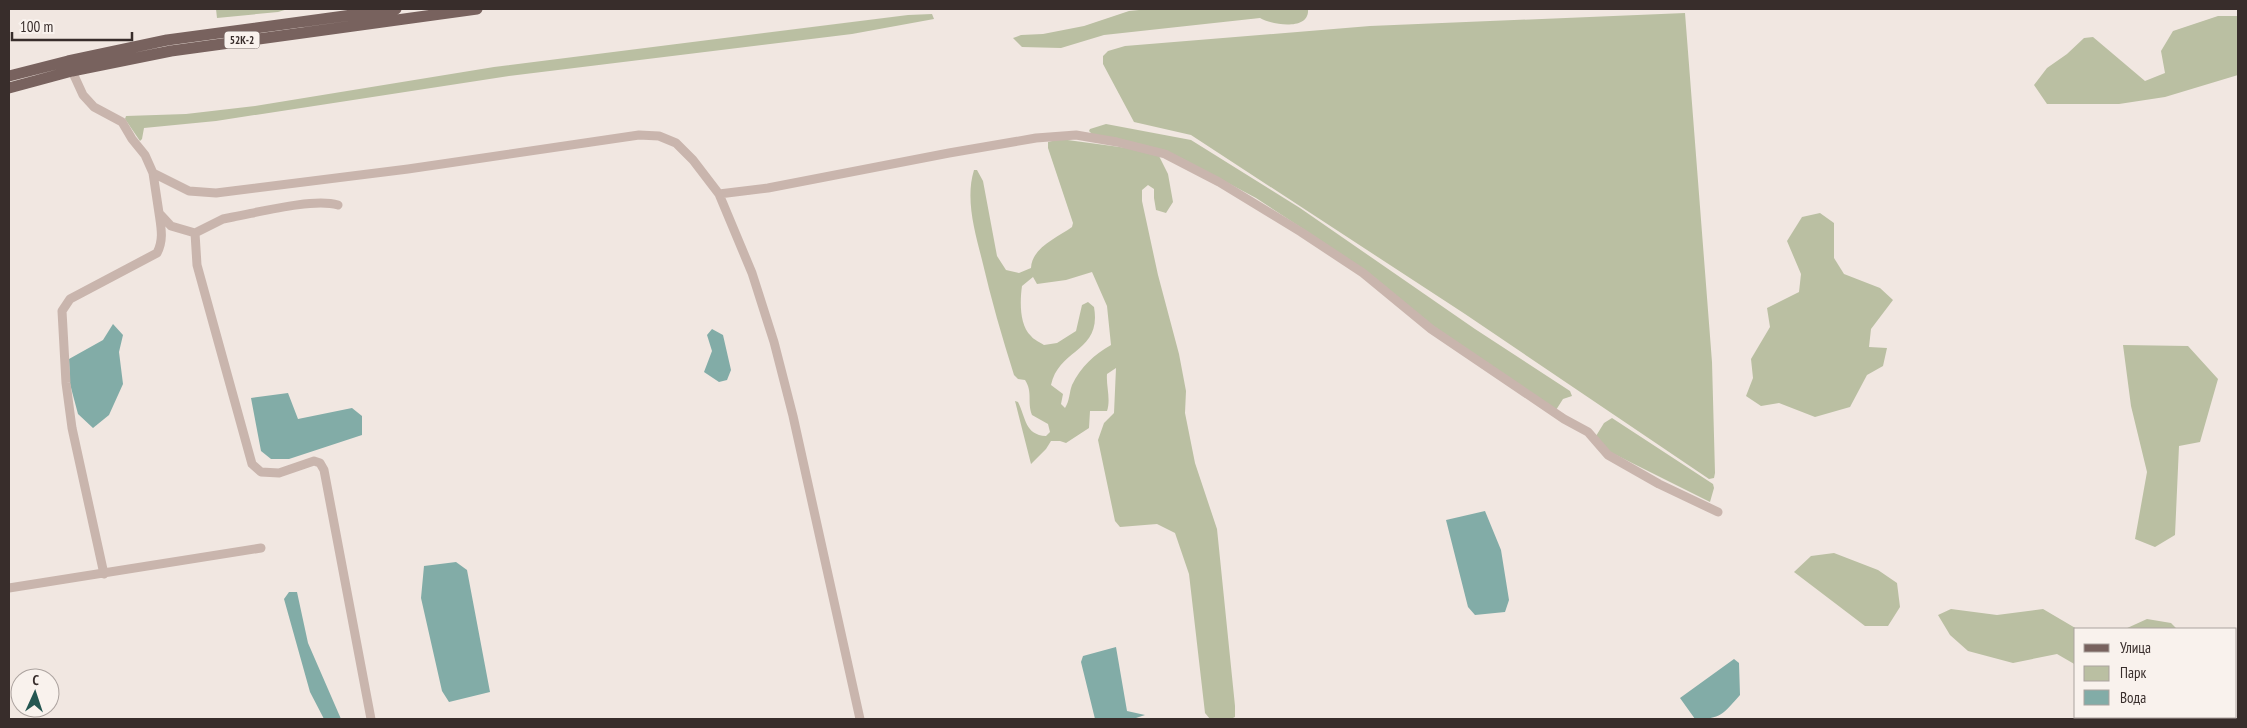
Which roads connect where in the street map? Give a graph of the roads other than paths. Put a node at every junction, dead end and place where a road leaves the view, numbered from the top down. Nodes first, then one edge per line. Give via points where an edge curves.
1 (396, 9) edge
2 (477, 9) edge
3 (72, 71) junction
4 (9, 76) edge
5 (9, 88) edge
6 (153, 173) junction
7 (719, 194) junction
8 (338, 205) dead end
9 (158, 213) junction
10 (195, 233) junction
11 (1718, 512) dead end
12 (261, 548) dead end
13 (104, 574) junction
14 (9, 588) edge
15 (372, 719) edge
16 (860, 719) edge

1 - 4 main road, 52К-2 via 167,40
2 - 3 main road, 52К-2 via 171,51
3 - 5 main road, 52К-2
3 - 6 street via 83,95 94,107 122,122 145,155
6 - 7 street via 190,191 216,193 639,135 659,136 676,144
6 - 9 street
7 - 11 street via 768,188 1036,138 1076,135 1165,154 1220,182 1363,273 1431,329 1588,432 1608,455
7 - 16 street via 752,273 774,342
8 - 10 street via 311,204 223,219
9 - 10 street via 171,226
9 - 13 street via 162,232 157,253 70,299 62,311 72,428
10 - 15 street via 197,265 252,464 261,472 279,473 314,461 320,463 324,470
12 - 13 street
13 - 14 street

